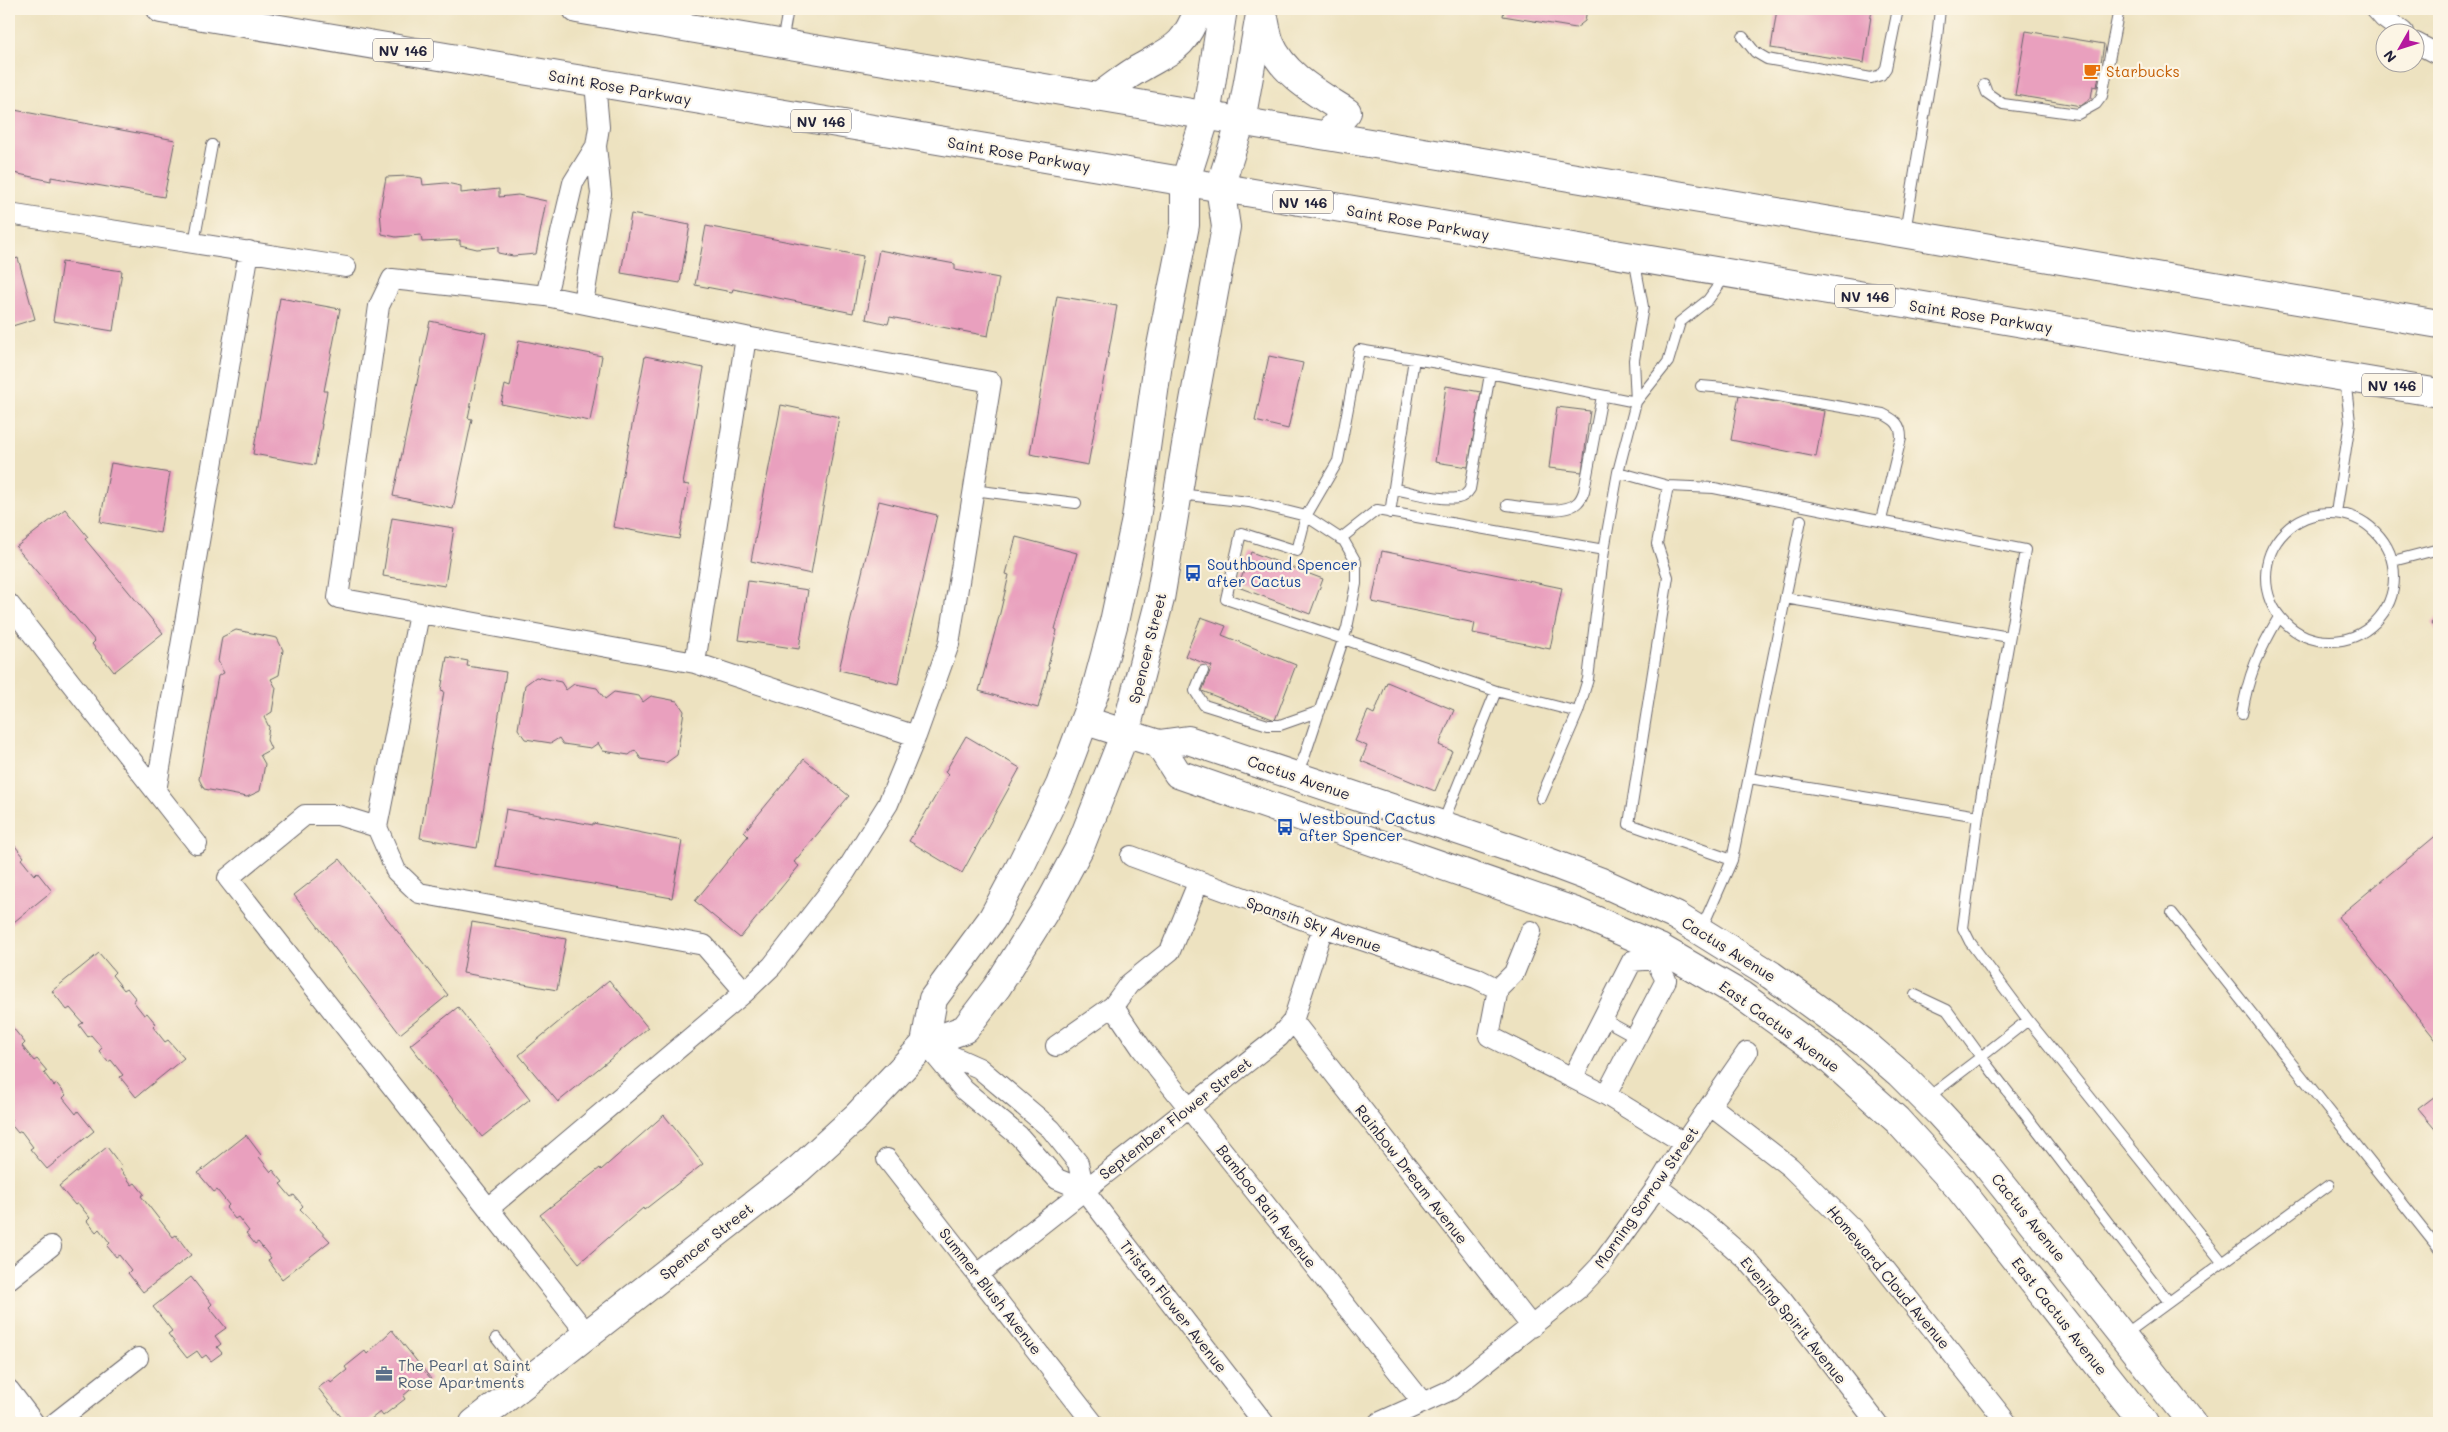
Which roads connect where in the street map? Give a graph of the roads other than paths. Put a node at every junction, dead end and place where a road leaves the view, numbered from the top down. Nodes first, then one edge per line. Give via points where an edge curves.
1 (161, 9) edge
2 (577, 9) edge
3 (788, 9) edge
4 (1199, 9) edge
5 (1223, 9) edge
6 (1261, 9) edge
7 (1898, 9) edge
8 (1940, 9) edge
9 (2119, 9) edge
10 (2376, 9) edge
11 (2389, 22) edge
12 (1743, 37) dead end
13 (782, 44) junction
14 (2426, 48) edge
15 (2439, 55) edge
16 (595, 82) junction
17 (1984, 85) dead end
18 (1098, 98) junction
19 (1206, 116) junction
20 (1242, 122) junction
21 (1327, 135) junction
22 (212, 145) dead end
23 (596, 146) junction
24 (1185, 182) junction
25 (1220, 188) junction
26 (9, 214) edge
27 (1905, 232) junction
28 (194, 243) junction
29 (248, 251) junction
30 (1634, 258) junction
31 (346, 267) dead end
32 (1727, 273) junction
33 (546, 296) junction
34 (583, 303) junction
35 (2439, 324) edge
36 (746, 337) junction
37 (1414, 359) junction
38 (1490, 374) junction
39 (2345, 377) junction
40 (1701, 386) dead end
41 (2439, 393) edge
42 (1602, 396) junction
43 (1636, 402) junction
44 (1618, 472) junction
45 (1668, 486) junction
46 (1394, 489) junction
47 (973, 490) junction
48 (1179, 494) junction
49 (1076, 503) dead end
50 (1507, 505) dead end
51 (1390, 513) junction
52 (2336, 513) junction
53 (1306, 516) junction
54 (1801, 520) dead end
55 (1881, 520) junction
56 (1340, 539) junction
57 (2439, 549) edge
58 (1604, 550) junction
59 (2393, 561) junction
60 (1785, 598) junction
61 (9, 604) edge
62 (419, 614) junction
63 (2279, 617) junction
64 (2009, 637) junction
65 (1344, 638) junction
66 (695, 663) junction
67 (1203, 671) dead end
68 (1496, 691) junction
69 (1320, 712) junction
70 (1578, 712) junction
71 (2242, 714) dead end
72 (1106, 727) junction
73 (916, 736) junction
74 (1159, 744) junction
75 (1296, 776) junction
76 (1749, 778) junction
77 (156, 791) junction
78 (1541, 798) dead end
79 (1978, 816) junction
80 (1321, 823) junction
81 (1442, 825) junction
82 (377, 827) junction
83 (197, 844) dead end
84 (1131, 856) dead end
85 (1732, 860) junction
86 (1551, 863) junction
87 (1198, 882) junction
88 (2172, 913) dead end
89 (1323, 927) junction
90 (1531, 930) dead end
91 (1701, 931) junction
92 (1657, 954) junction
93 (1788, 987) junction
94 (1498, 989) junction
95 (745, 992) junction
96 (1915, 995) dead end
97 (1113, 1006) junction
98 (1602, 1019) junction
99 (2028, 1020) junction
100 (1293, 1021) junction
101 (1636, 1037) junction
102 (925, 1044) junction
103 (1056, 1046) dead end
104 (1747, 1052) dead end
105 (1826, 1057) junction
106 (1981, 1057) junction
107 (1573, 1077) junction
108 (1606, 1095) junction
109 (1711, 1106) junction
110 (1932, 1106) junction
111 (1189, 1107) junction
112 (1019, 1119) junction
113 (1684, 1143) junction
114 (888, 1159) dead end
115 (2329, 1185) dead end
116 (1657, 1187) junction
117 (1084, 1190) junction
118 (489, 1208) junction
119 (51, 1246) dead end
120 (2439, 1249) edge
121 (2223, 1263) junction
122 (978, 1274) junction
123 (9, 1279) edge
124 (2169, 1302) junction
125 (1532, 1327) junction
126 (588, 1334) junction
127 (2123, 1336) junction
128 (496, 1338) dead end
129 (138, 1358) dead end
130 (529, 1380) junction
131 (9, 1390) edge
132 (1423, 1404) junction
133 (34, 1423) edge
134 (55, 1423) edge
135 (474, 1423) edge
136 (1093, 1423) edge
137 (1264, 1423) edge
138 (1378, 1423) edge
139 (1877, 1423) edge
140 (2007, 1423) edge
141 (2144, 1423) edge
142 (2192, 1423) edge

1 - 16 main road, Saint Rose Parkway / NV 146
2 - 13 main road
3 - 13 lane
4 - 18 main road via 1189,32 1167,55 1142,66
5 - 19 main road, Spencer Street
6 - 20 main road
6 - 21 main road via 1270,42 1287,69 1346,112
7 - 12 lane via 1886,68 1881,76 1871,78 1767,59
8 - 27 lane
9 - 17 lane via 2102,96 2089,109 2078,114 2003,104 1991,96
10 - 11 street
13 - 18 main road
14 - 15 street
16 - 23 street via 599,127
16 - 24 main road, Saint Rose Parkway / NV 146
18 - 19 main road
19 - 20 main road
19 - 24 main road, Spencer Street
20 - 21 main road
20 - 25 main road
21 - 27 main road
22 - 28 lane
23 - 33 street via 572,183
23 - 34 street via 601,194
24 - 25 main road, Saint Rose Parkway / NV 146
24 - 72 main road, Spencer Street via 1185,225 1159,356 1136,518 1114,622
25 - 30 main road, Saint Rose Parkway / NV 146
25 - 48 main road, Spencer Street via 1226,228
26 - 28 street
27 - 35 main road
28 - 29 street
29 - 31 street
29 - 77 street
30 - 32 main road, Saint Rose Parkway / NV 146
30 - 43 lane via 1643,307 1634,360
32 - 39 main road, Saint Rose Parkway / NV 146
32 - 43 lane via 1708,300 1680,322 1668,362
33 - 34 street
33 - 62 street via 392,279 379,306 338,598
34 - 36 street
36 - 47 street via 991,382
36 - 66 street
37 - 38 lane
37 - 46 lane
37 - 53 lane via 1359,350 1338,461
38 - 42 lane
38 - 46 lane via 1470,489 1466,495 1447,498
39 - 41 main road, Saint Rose Parkway / NV 146
39 - 52 lane via 2350,422
40 - 55 lane via 1883,414 1896,421 1901,438
42 - 43 lane
42 - 50 lane via 1584,491 1578,502 1556,510
43 - 44 lane
44 - 45 lane
44 - 58 lane
45 - 55 lane via 1714,488
45 - 85 lane via 1657,544 1668,577 1629,824
46 - 51 lane
47 - 49 lane
47 - 73 street via 949,644
48 - 53 lane via 1249,502
48 - 72 main road, Spencer Street via 1160,599
51 - 56 lane via 1377,510
51 - 58 lane
52 - 59 lane via 2351,515 2370,525 2384,540
52 - 63 lane via 2310,515 2292,524 2277,539 2268,558 2265,578 2269,599
53 - 56 lane
53 - 65 lane via 1297,551 1241,533 1226,599
54 - 60 lane
55 - 64 lane via 2024,550
56 - 65 lane via 1356,562 1356,584
57 - 59 lane
58 - 70 lane via 1588,679
59 - 63 lane via 2395,583 2389,604 2377,622 2359,635 2338,642 2316,640 2296,632
60 - 64 lane
60 - 76 lane
61 - 77 street
62 - 66 street
62 - 82 street
63 - 71 lane via 2260,649 2246,685
64 - 79 lane
65 - 68 lane
65 - 69 lane
66 - 73 street
67 - 69 lane via 1195,691 1204,705 1280,726
68 - 70 lane
68 - 81 lane
69 - 75 lane
70 - 78 lane
72 - 74 main road, Cactus Avenue
72 - 102 main road, Spencer Street via 1060,785 992,918 933,999
72 - 102 main road, Spencer Street via 1080,847 1025,945 965,1029
73 - 95 street via 888,804 846,871 772,966
74 - 75 main road, Cactus Avenue via 1188,740
74 - 80 main road, East Cactus Avenue via 1178,774
75 - 81 main road, Cactus Avenue
76 - 79 lane
76 - 85 lane
77 - 83 street
79 - 99 lane via 1963,928
80 - 81 main road via 1328,819 1341,819 1427,839
80 - 92 main road, East Cactus Avenue via 1578,913
81 - 86 main road, Cactus Avenue
82 - 95 street via 396,871 419,893 704,945
82 - 118 street via 338,815 306,814 228,878
84 - 87 street, Spansih Sky Avenue
85 - 91 lane
86 - 91 main road, Cactus Avenue via 1599,881
86 - 92 main road via 1570,883 1643,922 1651,930
87 - 89 street, Spansih Sky Avenue
87 - 97 street via 1170,951 1129,984
88 - 120 lane
89 - 94 street, Spansih Sky Avenue via 1476,978
89 - 100 street, September Flower Street
90 - 94 street via 1514,973
91 - 93 main road, Cactus Avenue
92 - 93 main road via 1676,943 1686,944 1756,982 1775,988
92 - 98 street via 1632,962
92 - 101 street via 1666,980
92 - 105 main road, East Cactus Avenue via 1741,995
93 - 110 main road, Cactus Avenue via 1863,1042
94 - 107 street via 1489,1036
95 - 118 street
96 - 106 lane via 1947,1010
97 - 103 street
97 - 111 street, Bamboo Rain Avenue via 1142,1049
98 - 101 lane
98 - 107 street
99 - 106 lane
99 - 121 lane
100 - 111 street, September Flower Street via 1278,1037
100 - 125 street, Rainbow Dream Avenue
101 - 108 street
102 - 112 street, Tristan Flower Avenue via 964,1090
102 - 112 street, Tristan Flower Avenue via 979,1068
102 - 126 main road, Spencer Street via 857,1116 798,1168
104 - 109 street, Morning Sorrow Street
105 - 110 main road via 1852,1059 1914,1112 1928,1116
105 - 141 main road, East Cactus Avenue via 1897,1120 1960,1189
106 - 110 lane
106 - 124 lane
107 - 108 street
108 - 113 street
109 - 113 street, Morning Sorrow Street
109 - 140 street, Homeward Cloud Avenue via 1790,1167 1854,1230
110 - 127 main road, Cactus Avenue via 1984,1162
111 - 117 street, September Flower Street
111 - 132 street, Bamboo Rain Avenue
112 - 117 street, Tristan Flower Avenue via 1030,1148 1057,1180
112 - 117 street, Tristan Flower Avenue via 1051,1129 1078,1163
113 - 116 street, Morning Sorrow Street
114 - 122 street, Summer Blush Avenue
115 - 121 lane
116 - 125 street, Morning Sorrow Street via 1584,1284
116 - 139 street, Evening Spirit Avenue via 1747,1260
117 - 122 street, September Flower Street
117 - 137 street, Tristan Flower Avenue
118 - 126 street
119 - 123 street
121 - 124 lane
122 - 136 street, Summer Blush Avenue
124 - 127 lane
125 - 132 street, Morning Sorrow Street via 1451,1390
126 - 130 main road, Spencer Street
127 - 142 main road, Cactus Avenue
128 - 130 lane
129 - 134 street
130 - 135 main road, Spencer Street
131 - 133 street
132 - 138 street, Morning Sorrow Street

